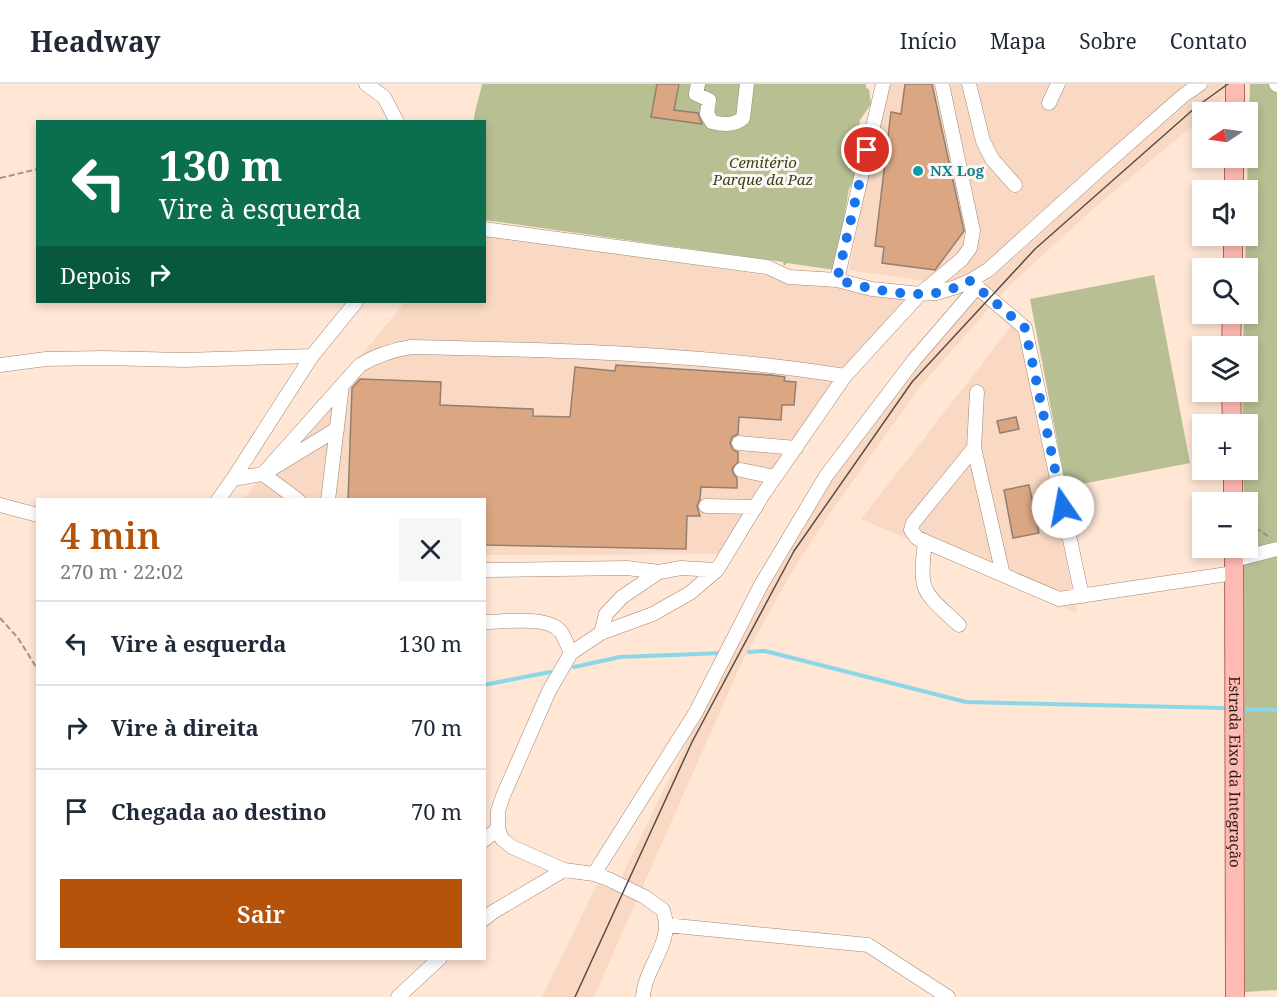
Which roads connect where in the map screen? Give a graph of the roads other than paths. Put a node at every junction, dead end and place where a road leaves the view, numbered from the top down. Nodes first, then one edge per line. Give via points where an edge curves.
1 (366, 84) edge
2 (698, 84) edge
3 (747, 84) edge
4 (883, 84) edge
5 (942, 84) edge
6 (969, 84) edge
7 (1058, 84) edge
8 (1200, 84) edge
9 (1235, 84) edge
10 (1235, 102) edge
11 (1049, 103) dead end
12 (396, 120) edge
13 (1015, 185) dead end
14 (486, 229) edge
15 (837, 280) junction
16 (974, 284) junction
17 (920, 294) junction
18 (355, 303) edge
19 (312, 356) junction
20 (0, 365) edge
21 (845, 375) junction
22 (342, 386) junction
23 (977, 392) dead end
24 (337, 429) junction
25 (739, 443) dead end
26 (796, 448) junction
27 (974, 448) junction
28 (741, 470) dead end
29 (263, 474) junction
30 (776, 477) junction
31 (233, 479) junction
32 (219, 498) edge
33 (295, 498) edge
34 (328, 498) edge
35 (0, 505) edge
36 (706, 506) dead end
37 (756, 507) junction
38 (36, 514) edge
39 (925, 541) junction
40 (1277, 549) edge
41 (1234, 560) edge
42 (486, 570) edge
43 (717, 570) junction
44 (659, 572) junction
45 (1004, 576) junction
46 (1082, 596) junction
47 (486, 622) edge
48 (959, 625) dead end
49 (601, 633) junction
50 (571, 653) junction
51 (498, 829) junction
52 (486, 838) edge
53 (564, 870) junction
54 (594, 874) junction
55 (486, 917) edge
56 (666, 925) junction
57 (424, 960) edge
58 (438, 960) edge
59 (419, 978) junction
60 (398, 997) edge
61 (643, 997) edge
62 (948, 997) edge
63 (1235, 997) edge

1 - 12 street via 384,97
2 - 3 street via 696,94 709,100 707,114 712,122 727,124 743,118
4 - 15 street
5 - 17 street via 973,231 970,248 962,259
6 - 13 street via 983,141 992,159
7 - 11 street
8 - 16 street
9 - 10 main road
14 - 15 street via 767,267 789,277
15 - 17 street via 872,289
16 - 17 street
16 - 46 street via 1025,328
16 - 54 street via 826,476 761,585 696,712
17 - 21 street
18 - 19 street
19 - 20 street via 104,358
19 - 31 street
21 - 22 street via 780,365 642,354 411,347 378,354 360,365
21 - 26 street
22 - 24 street
22 - 29 street
23 - 27 street
24 - 29 street
24 - 34 street
25 - 26 street
26 - 30 street
27 - 39 street via 913,523 913,534
27 - 45 street
28 - 30 street
29 - 31 street
29 - 33 street
30 - 37 street
31 - 32 street
35 - 38 street
36 - 37 street
37 - 43 street
39 - 45 street
39 - 48 street via 921,572 926,593
40 - 41 street
41 - 46 street
41 - 63 main road, Estrada Eixo da Integração
42 - 44 street via 627,567
43 - 44 street via 681,568
43 - 49 street via 690,593 653,614
44 - 49 street via 622,597 606,614
45 - 46 street via 1059,599
47 - 50 street via 551,623 561,632
49 - 50 street
50 - 51 street via 511,775 498,811
51 - 52 street
51 - 53 street via 502,839 513,847
53 - 54 street
53 - 55 street
54 - 56 street via 645,897 663,910
56 - 61 street
56 - 62 street via 868,945
57 - 59 street
58 - 59 street
59 - 60 street

